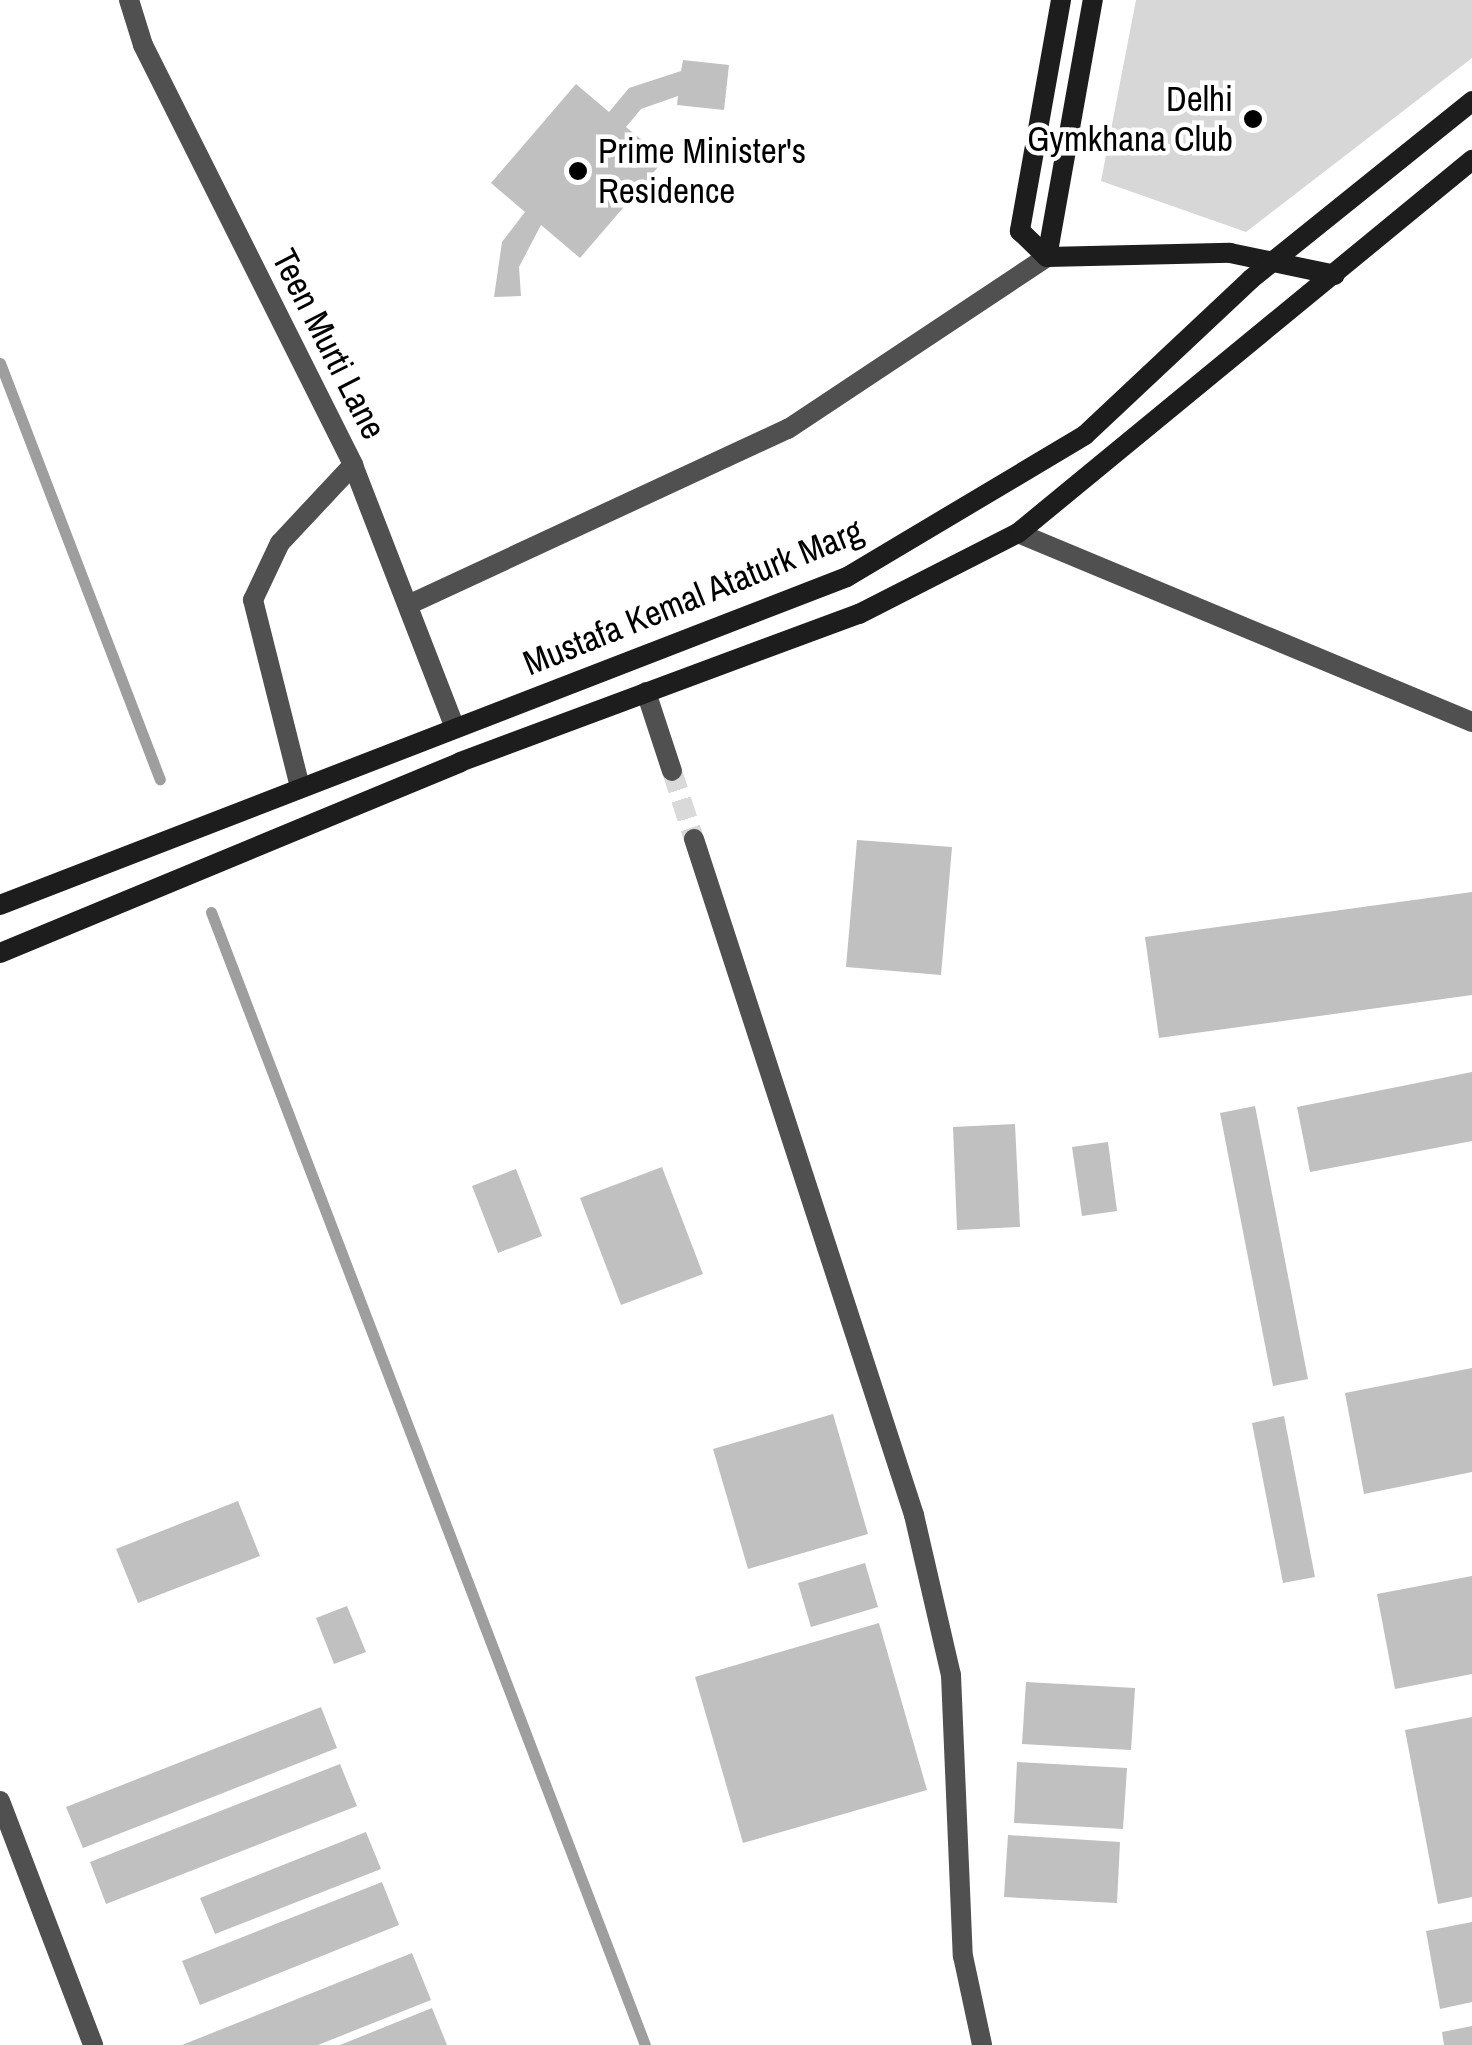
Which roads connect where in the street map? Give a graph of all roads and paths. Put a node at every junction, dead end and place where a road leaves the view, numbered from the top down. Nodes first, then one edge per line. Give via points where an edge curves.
1 (129, 0) edge
2 (1060, 0) edge
3 (1092, 0) edge
4 (1472, 102) edge
5 (1472, 160) edge
6 (1047, 257) junction
7 (1276, 259) junction
8 (1335, 275) junction
9 (353, 464) junction
10 (1018, 533) junction
11 (408, 605) junction
12 (646, 692) junction
13 (1472, 722) edge
14 (454, 726) junction
15 (672, 771) tunnel mouth
16 (300, 787) junction
17 (694, 839) tunnel mouth
18 (0, 905) edge
19 (0, 953) edge
20 (0, 1801) edge
21 (93, 2045) edge
22 (982, 2045) edge

1 - 9 street, Teen Murti Lane via 143,45
2 - 6 main road via 1020,230
3 - 6 main road
4 - 7 main road, Mustafa Kemal Ataturk Marg
5 - 8 main road, Mustafa Kemal Ataturk Marg
6 - 7 main road
6 - 11 street via 788,428
7 - 8 main road
7 - 14 main road, Mustafa Kemal Ataturk Marg via 1084,435 981,502 847,577
8 - 10 main road, Mustafa Kemal Ataturk Marg
9 - 11 street, Teen Murti Lane
9 - 16 street via 280,543 254,600
10 - 12 main road, Mustafa Kemal Ataturk Marg via 859,614
10 - 13 street
11 - 14 street, Teen Murti Lane
12 - 15 street
12 - 19 main road, Mustafa Kemal Ataturk Marg
14 - 16 main road, Mustafa Kemal Ataturk Marg
16 - 18 main road, Mustafa Kemal Ataturk Marg
17 - 22 street via 918,1532 951,1675 963,1956
20 - 21 street

